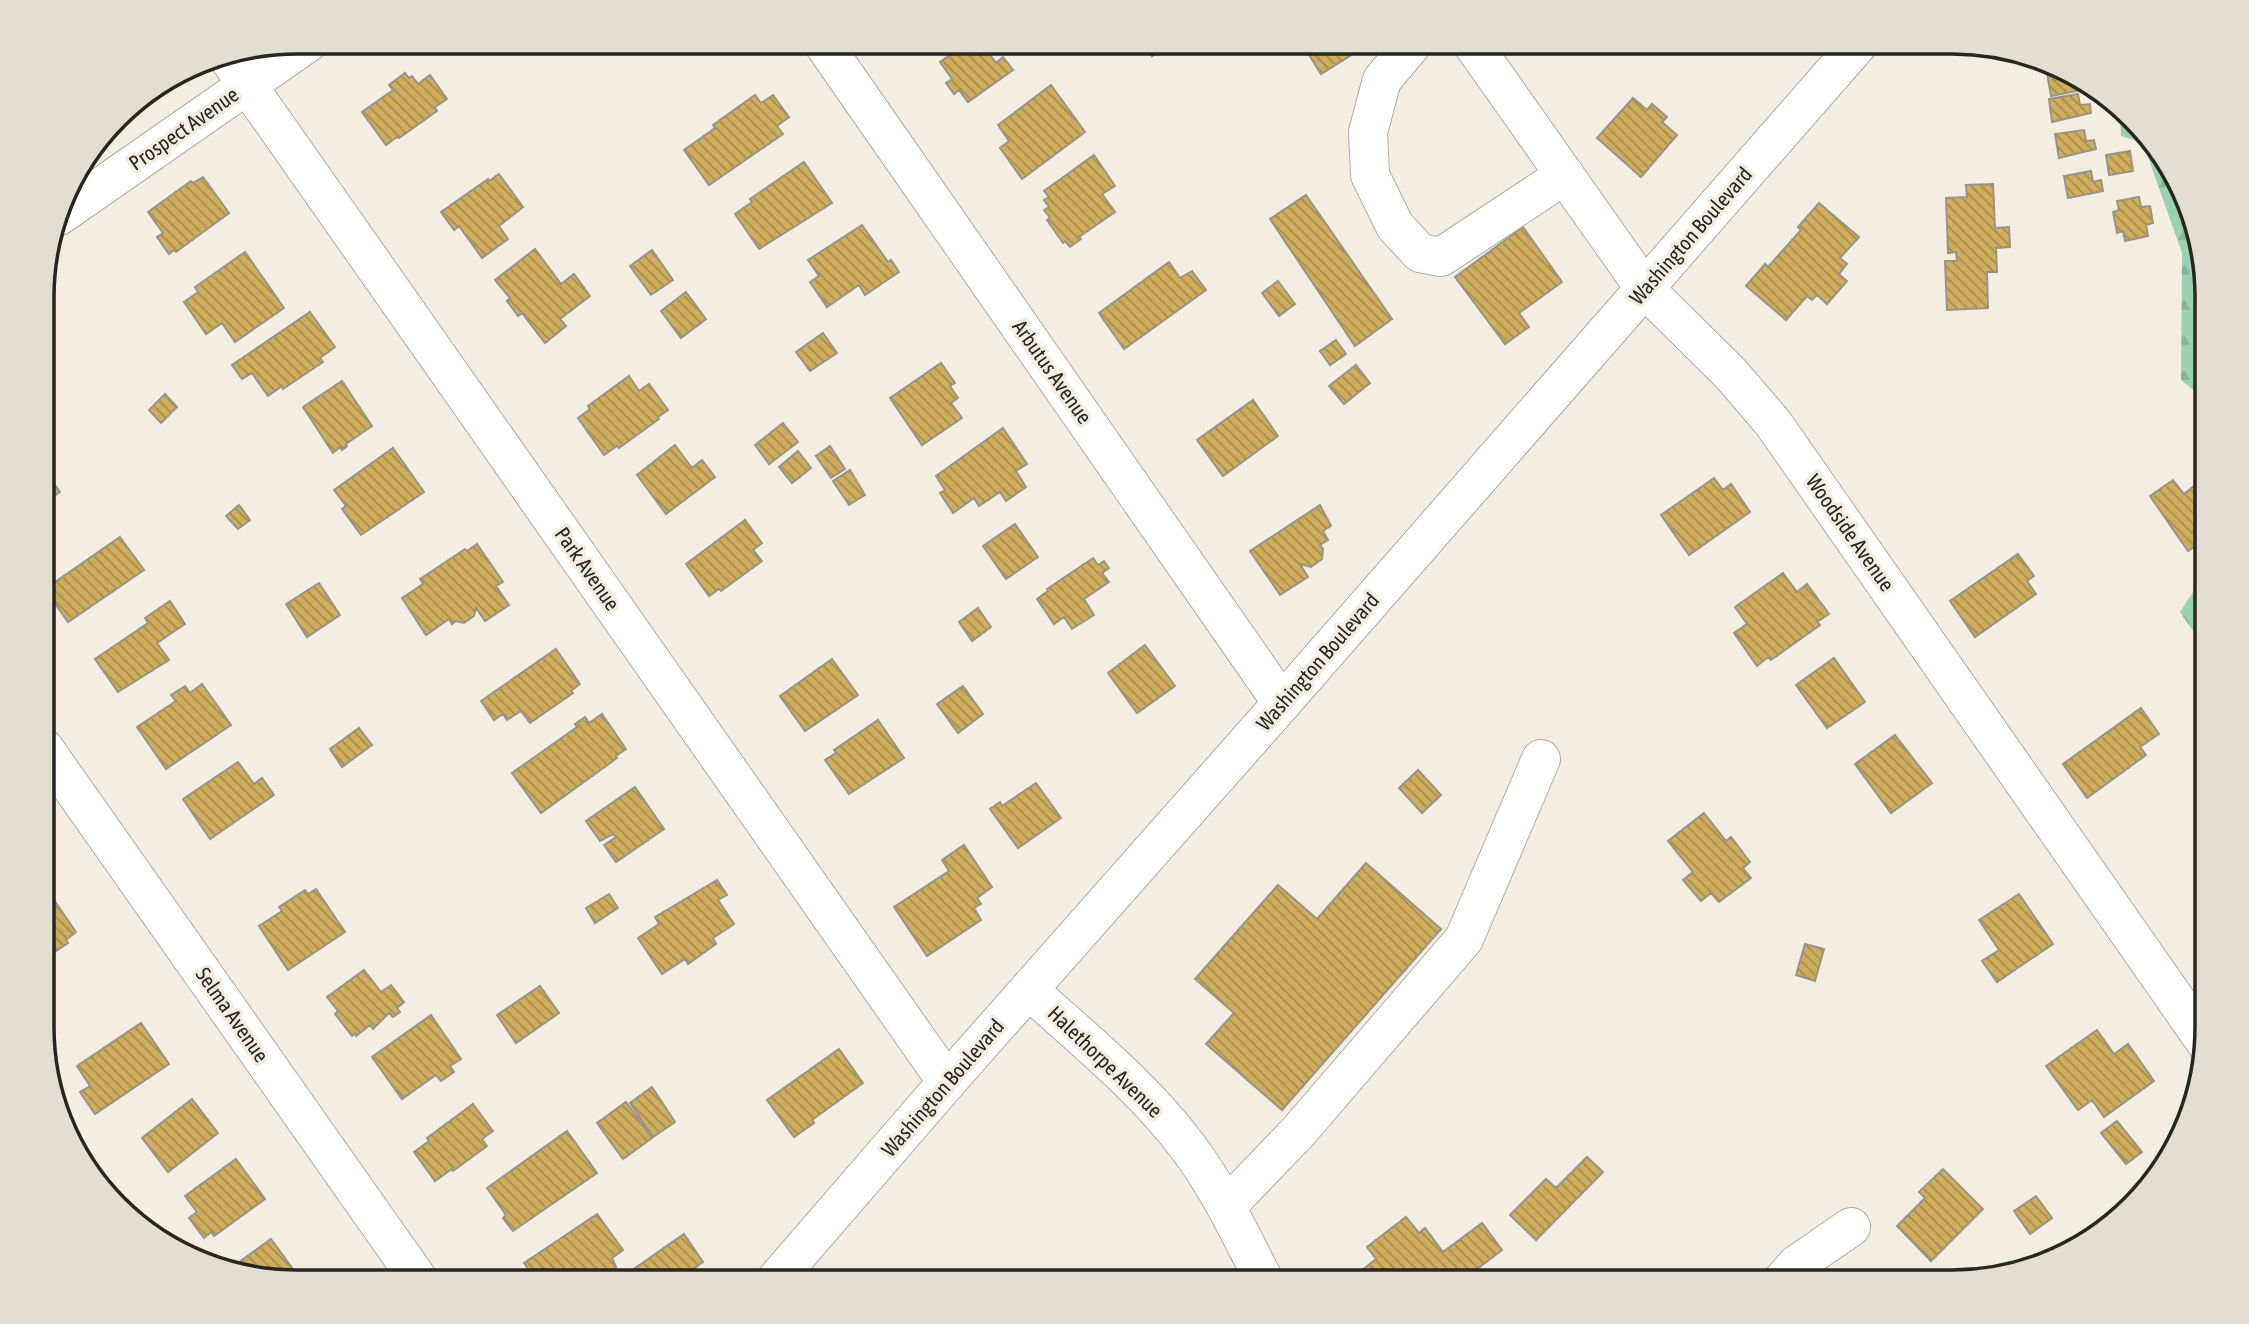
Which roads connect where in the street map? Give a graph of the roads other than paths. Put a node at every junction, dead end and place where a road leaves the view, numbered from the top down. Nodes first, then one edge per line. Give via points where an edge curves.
1 (830, 54) edge
2 (1404, 54) edge
3 (1479, 54) edge
4 (1850, 54) edge
5 (276, 55) edge
6 (237, 71) edge
7 (1565, 175) junction
8 (73, 205) edge
9 (1645, 289) junction
10 (1282, 703) junction
11 (1541, 759) dead end
12 (54, 762) edge
13 (1028, 990) junction
14 (2194, 1026) edge
15 (947, 1082) junction
16 (1226, 1207) junction
17 (1851, 1227) dead end
18 (1258, 1269) edge
19 (1792, 1269) edge
20 (412, 1270) edge
21 (785, 1270) edge

1 - 10 street, Arbutus Avenue
2 - 7 street via 1382,80 1368,132 1370,175 1395,226 1420,253 1441,257
3 - 7 street, Woodside Avenue
4 - 9 street, Washington Boulevard
5 - 6 street, Prospect Avenue
6 - 8 street, Prospect Avenue
6 - 15 street, Park Avenue
7 - 9 street, Woodside Avenue
9 - 10 street, Washington Boulevard
9 - 14 street, Woodside Avenue via 1773,423
10 - 13 street, Washington Boulevard
11 - 16 street via 1464,939
12 - 20 street, Selma Avenue
13 - 15 street, Washington Boulevard
13 - 16 street, Halethorpe Avenue via 1159,1111
15 - 21 street, Washington Boulevard
16 - 18 street, Halethorpe Avenue
17 - 19 street

